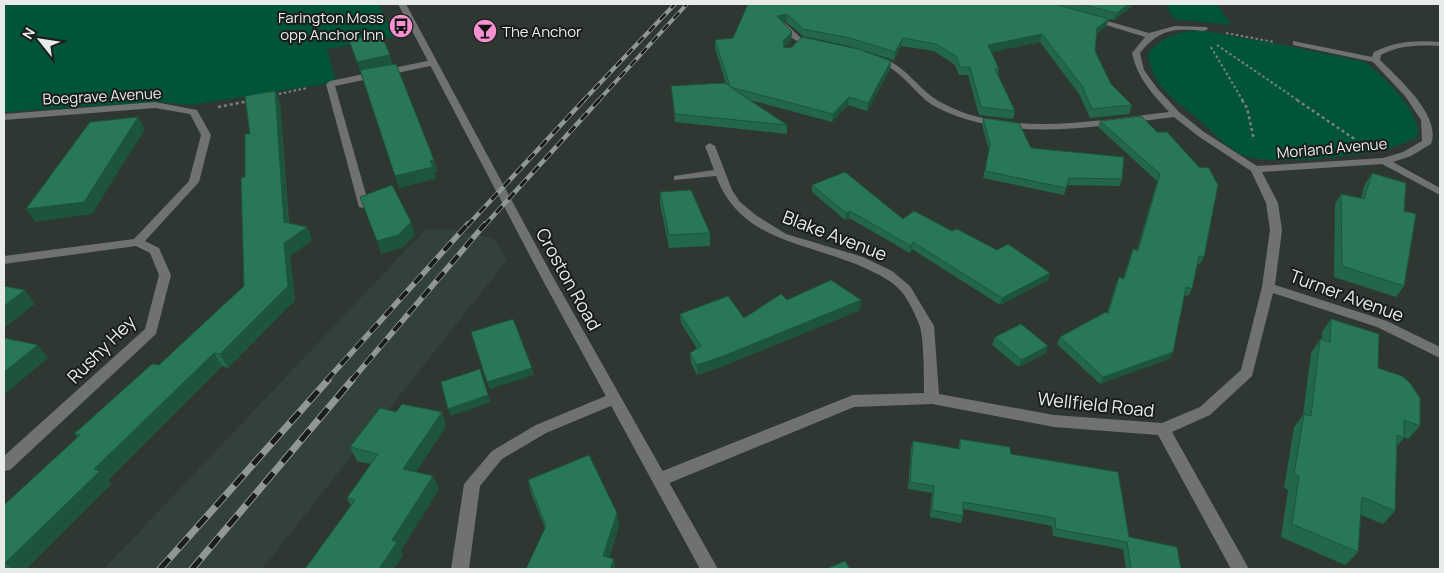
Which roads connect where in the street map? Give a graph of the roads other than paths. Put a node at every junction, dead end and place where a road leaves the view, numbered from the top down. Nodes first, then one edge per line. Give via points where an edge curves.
1 (402, 4) edge
2 (1081, 15) edge
3 (782, 25) edge
4 (1205, 33) road end
5 (1150, 36) junction
6 (1296, 43) road end
7 (824, 44) edge
8 (1440, 44) edge
9 (869, 56) edge
10 (1376, 60) junction
11 (432, 63) junction
12 (1176, 114) junction
13 (4, 117) edge
14 (710, 146) dead end
15 (1384, 161) junction
16 (1255, 170) junction
17 (719, 172) junction
18 (678, 178) dead end
19 (1440, 192) edge
20 (363, 205) edge
21 (138, 242) junction
22 (4, 260) edge
23 (1268, 287) junction
24 (1440, 353) edge
25 (932, 398) junction
26 (613, 399) junction
27 (1163, 429) junction
28 (4, 465) edge
29 (661, 479) junction
30 (460, 569) edge
31 (709, 569) edge
32 (1240, 569) edge

1 - 11 street, Croston Road
2 - 5 street
3 - 7 street via 796,43
4 - 5 street via 1189,27
5 - 12 street, Wellfield Road via 1136,53 1140,70
6 - 10 street
8 - 10 street via 1389,46 1377,54
9 - 12 street via 893,65 939,106 977,120 1018,125 1062,125
10 - 15 street, Morland Avenue via 1408,94 1426,120 1427,142 1407,154
11 - 20 street via 330,84
11 - 26 street, Croston Road
12 - 16 street, Wellfield Road
13 - 21 street, Boegrave Avenue via 155,105 194,112 206,135 194,182
14 - 17 street, Blake Avenue
15 - 16 street, Morland Avenue
15 - 19 street
16 - 23 street, Wellfield Road via 1272,203 1276,230
17 - 18 street
17 - 25 street, Blake Avenue via 736,204 753,218 782,236 859,260 888,274 906,289 927,326
21 - 22 street
21 - 28 street, Rushy Hey via 156,250 165,275 151,331
23 - 24 street, Turner Avenue via 1382,324
23 - 27 street, Wellfield Road via 1246,372 1205,411
25 - 27 street, Wellfield Road via 1054,421
25 - 29 street, Wellfield Road via 853,401
26 - 29 street, Croston Road
26 - 30 street via 541,429 497,455 472,484
27 - 32 street
29 - 31 street, Croston Road

